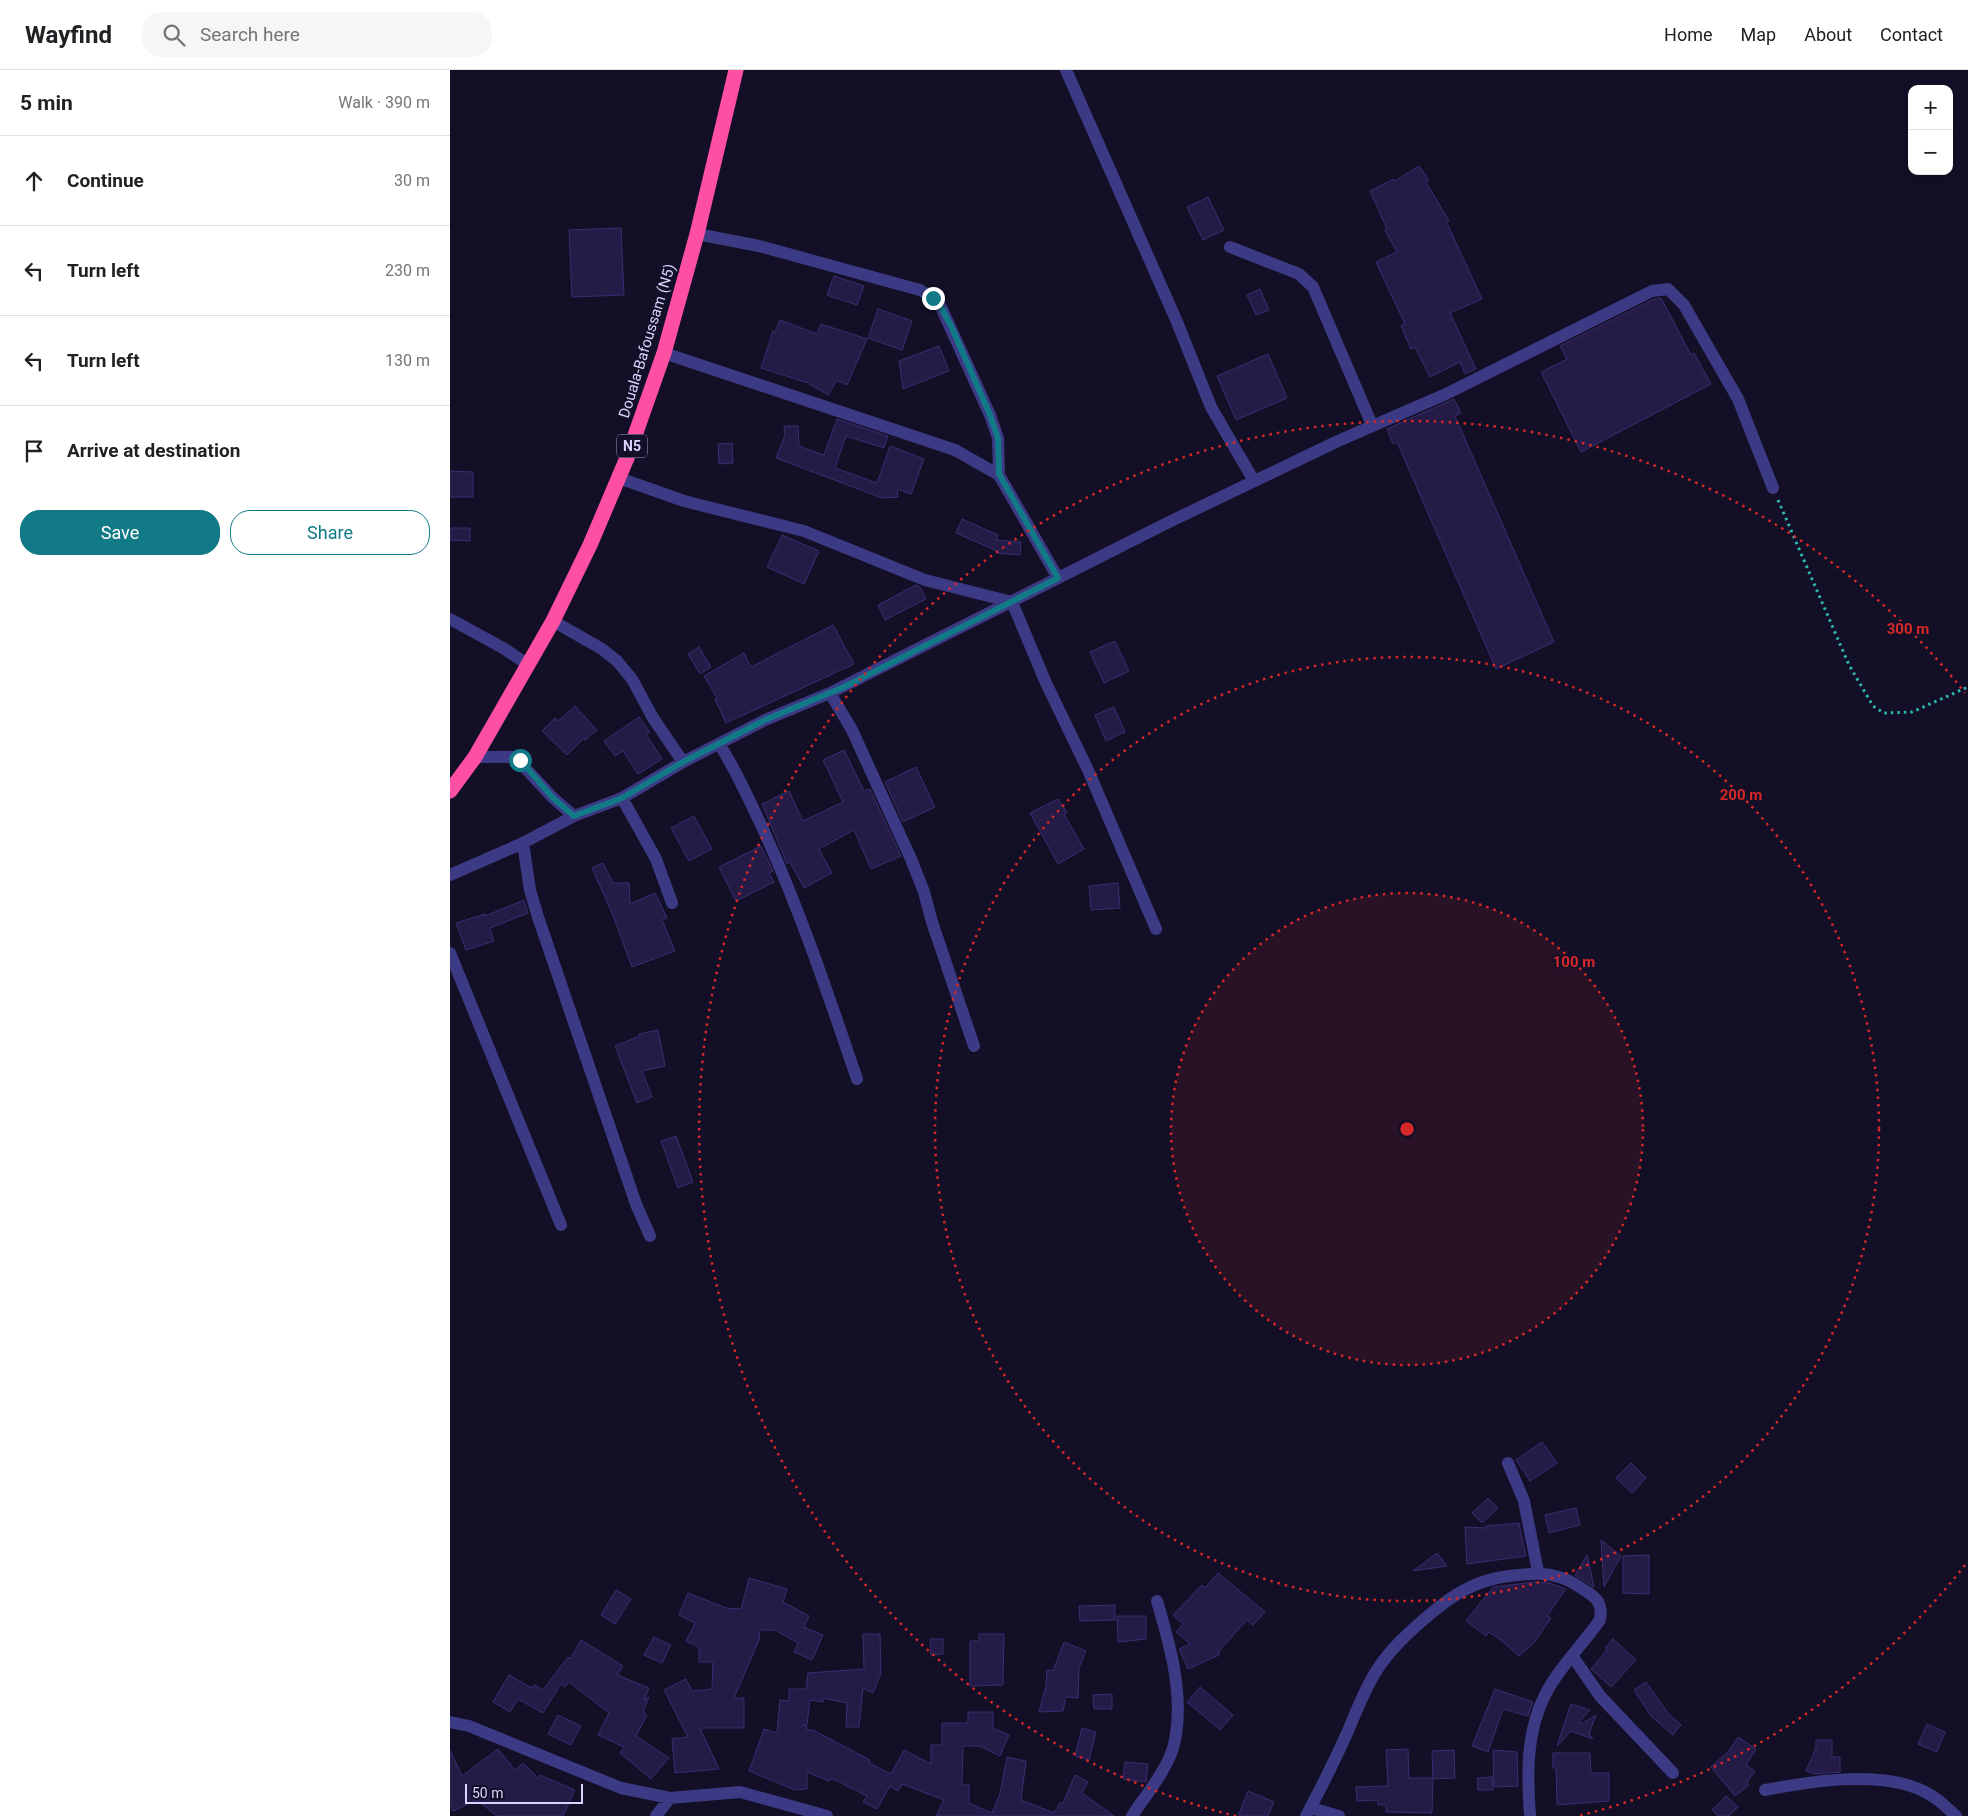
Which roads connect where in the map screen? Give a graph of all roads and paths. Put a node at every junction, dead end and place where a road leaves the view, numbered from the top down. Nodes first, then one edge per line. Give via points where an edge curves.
1 (736, 70) edge
2 (1066, 70) edge
3 (697, 234) junction
4 (1230, 247) dead end
5 (664, 353) junction
6 (1372, 425) junction
7 (999, 474) junction
8 (618, 478) junction
9 (1254, 481) junction
10 (1773, 488) joint
11 (1058, 578) junction
12 (1012, 602) junction
13 (450, 619) edge
14 (553, 621) junction
15 (527, 664) junction
16 (1968, 687) edge
17 (830, 693) junction
18 (719, 744) junction
19 (475, 757) junction
20 (683, 762) junction
21 (450, 791) edge
22 (622, 798) junction
23 (574, 816) junction
24 (523, 843) junction
25 (450, 875) edge
26 (672, 903) dead end
27 (1156, 929) dead end
28 (450, 953) edge
29 (974, 1046) dead end
30 (857, 1079) dead end
31 (561, 1225) dead end
32 (650, 1236) dead end
33 (1508, 1463) dead end
34 (1538, 1572) junction
35 (1157, 1601) dead end
36 (1573, 1657) junction
37 (450, 1722) edge
38 (1673, 1773) dead end
39 (1765, 1790) dead end
40 (670, 1798) junction
41 (1308, 1812) edge
42 (656, 1816) edge
43 (827, 1816) edge
44 (1132, 1816) edge
45 (1338, 1816) edge
46 (1530, 1816) edge
47 (1956, 1816) edge

1 - 3 highway, Douala-Bafoussam (N5) / N5
2 - 9 street via 1211,407
3 - 5 highway, Douala-Bafoussam (N5) / N5
3 - 7 street via 793,255 920,290 933,298 952,328 990,415 998,438
4 - 6 street via 1298,274 1313,287
5 - 7 street via 955,450
5 - 8 highway, Douala-Bafoussam (N5) / N5
6 - 9 street
6 - 10 street via 1446,394 1652,291 1668,289 1684,305 1738,399
7 - 11 street
8 - 12 street via 684,501 804,531 925,580
8 - 14 highway, Douala-Bafoussam (N5) / N5
9 - 11 street
10 - 16 path via 1849,665 1873,706 1884,713 1912,712
11 - 12 street
12 - 17 street
12 - 27 street
13 - 15 street
14 - 15 highway, Douala-Bafoussam (N5) / N5
14 - 20 street via 617,661 632,679 653,718
15 - 19 highway, Douala-Bafoussam (N5) / N5
17 - 18 street via 765,720
17 - 29 street via 852,730 911,858
18 - 20 street
18 - 30 street via 738,776 782,871
19 - 21 highway, Douala-Bafoussam (N5) / N5
19 - 23 street via 515,757
20 - 22 street
22 - 23 street
22 - 26 street via 656,859
23 - 24 street
24 - 25 street
24 - 32 street via 538,917 632,1195
28 - 31 street
33 - 34 street via 1524,1501
34 - 36 street via 1568,1580 1601,1606 1600,1620
34 - 41 street via 1471,1585 1450,1598 1394,1648 1375,1673
35 - 44 street via 1172,1651 1177,1709 1175,1741 1166,1764
36 - 38 street via 1600,1696
36 - 46 street via 1546,1694 1534,1723 1529,1753
37 - 40 street via 469,1726 621,1788
39 - 47 street via 1834,1780 1874,1779 1902,1783 1932,1795
40 - 42 street
40 - 43 street via 740,1792
41 - 45 street

